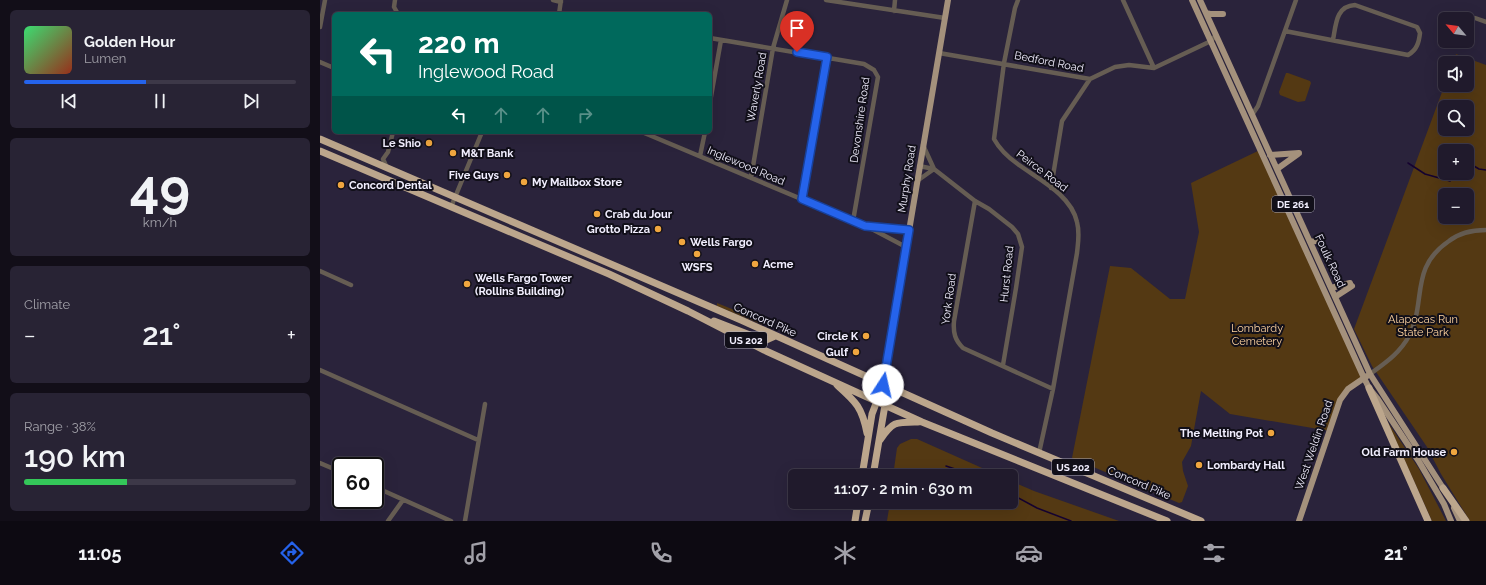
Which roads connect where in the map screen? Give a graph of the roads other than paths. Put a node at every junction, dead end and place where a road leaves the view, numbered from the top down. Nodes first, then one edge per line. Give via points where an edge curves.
1 (325, 0) edge
2 (395, 0) edge
3 (553, 0) edge
4 (787, 0) edge
5 (826, 0) edge
6 (895, 0) edge
7 (948, 0) edge
8 (1018, 0) edge
9 (1122, 0) edge
10 (1192, 0) edge
11 (1200, 0) edge
12 (1296, 0) edge
13 (561, 1) edge
14 (841, 1) edge
15 (894, 11) junction
16 (397, 12) edge
17 (559, 12) edge
18 (1206, 13) junction
19 (1223, 14) dead end
20 (945, 18) junction
21 (1475, 18) dead end
22 (1486, 22) edge
23 (320, 27) edge
24 (1285, 30) junction
25 (1216, 35) junction
26 (712, 38) edge
27 (721, 40) junction
28 (1333, 40) junction
29 (1211, 41) junction
30 (773, 48) junction
31 (939, 53) junction
32 (827, 57) junction
33 (320, 62) edge
34 (1004, 63) junction
35 (332, 67) edge
36 (1154, 68) junction
37 (1090, 79) junction
38 (712, 91) edge
39 (1252, 115) junction
40 (392, 134) edge
41 (481, 134) edge
42 (650, 134) edge
43 (704, 134) edge
44 (320, 139) edge
45 (923, 145) junction
46 (320, 151) edge
47 (1270, 155) junction
48 (700, 156) junction
49 (920, 166) junction
50 (387, 168) junction
51 (934, 169) junction
52 (1277, 169) junction
53 (751, 178) junction
54 (917, 181) junction
55 (1051, 188) junction
56 (454, 197) junction
57 (802, 199) junction
58 (975, 201) junction
59 (1293, 205) junction
60 (451, 206) junction
61 (1287, 208) junction
62 (853, 221) junction
63 (865, 226) junction
64 (909, 230) junction
65 (1486, 230) edge
66 (1321, 240) dead end
67 (1310, 242) junction
68 (906, 247) junction
69 (320, 271) edge
70 (351, 285) dead end
71 (1331, 288) junction
72 (1335, 297) junction
73 (688, 311) junction
74 (775, 336) junction
75 (1004, 365) junction
76 (320, 370) edge
77 (1370, 374) junction
78 (1364, 378) junction
79 (830, 379) junction
80 (883, 385) junction
81 (1369, 388) junction
82 (1053, 389) junction
83 (876, 401) junction
84 (485, 404) dead end
85 (885, 405) junction
86 (922, 422) junction
87 (868, 439) junction
88 (478, 440) junction
89 (879, 442) junction
90 (1039, 453) junction
91 (320, 463) edge
92 (332, 468) edge
93 (863, 469) edge
94 (874, 469) edge
95 (1443, 488) junction
96 (384, 491) edge
97 (403, 500) junction
98 (857, 509) edge
99 (868, 509) edge
100 (1136, 509) junction
101 (388, 521) edge
102 (451, 521) edge
103 (465, 521) edge
104 (855, 521) edge
105 (865, 521) edge
106 (1158, 521) edge
107 (1167, 521) edge
108 (1201, 521) edge
109 (1299, 521) edge
110 (1428, 521) edge
111 (1451, 521) edge
112 (1460, 521) edge
113 (1466, 521) edge

1 - 23 street
2 - 16 street via 394,7
3 - 13 street
4 - 30 street, Waverly Road
5 - 14 street
6 - 15 street
7 - 20 main road, Murphy Road
8 - 34 street, Peirce Road
9 - 36 street
10 - 29 main road, Foulk Road / DE 261
11 - 18 main road, Foulk Road / DE 261
12 - 24 street
13 - 17 street
14 - 15 street
15 - 20 street
18 - 19 main road
18 - 25 main road, Foulk Road / DE 261
20 - 31 main road, Murphy Road
21 - 22 street
24 - 28 street
24 - 39 street via 1258,106
25 - 29 street
25 - 39 main road, Foulk Road / DE 261
26 - 27 street, Devonshire Road
27 - 30 street, Devonshire Road
27 - 38 street
28 - 28 street via 1408,55 1419,42 1420,33 1417,27 1355,5 1342,10
29 - 36 street
29 - 61 main road, Foulk Road / DE 261
30 - 32 street, Devonshire Road
30 - 53 street, Waverly Road
31 - 34 street, Bedford Road
31 - 45 main road, Murphy Road
32 - 57 street
32 - 62 street, Devonshire Road via 864,64 878,76
33 - 35 street
34 - 37 street, Bedford Road
34 - 55 street, Peirce Road via 994,139 998,148 1011,160
36 - 37 street, Bedford Road via 1129,65 1115,67
37 - 55 street via 1062,121
39 - 47 main road, Foulk Road / DE 261
40 - 50 street via 388,152 383,159
41 - 56 street
42 - 48 street, Inglewood Road
43 - 48 street
44 - 50 highway, Concord Pike / US 202
45 - 49 main road, Murphy Road
45 - 51 street
46 - 60 highway, US 202
47 - 52 main road, Foulk Road / DE 261
47 - 52 main road via 1299,153
48 - 53 street, Inglewood Road
49 - 51 street, Hurst Road
49 - 54 main road, Murphy Road
50 - 56 highway, Concord Pike / US 202
51 - 54 street
51 - 58 street, Hurst Road
52 - 59 main road, Foulk Road / DE 261
53 - 57 street, Inglewood Road
54 - 64 main road, Murphy Road
55 - 82 street, Peirce Road via 1063,197 1072,209 1079,237
56 - 60 street
56 - 74 highway, Concord Pike / US 202
57 - 62 street, Inglewood Road
58 - 75 street, Hurst Road via 1012,227 1018,234 1022,247
58 - 75 street, York Road via 953,329 958,343 963,348
59 - 61 street
59 - 67 main road, Foulk Road / DE 261
60 - 73 highway, US 202
61 - 78 main road, Foulk Road / DE 261
62 - 63 street, Inglewood Road
63 - 64 street, Inglewood Road
63 - 68 street, Inglewood Road
64 - 68 main road, Murphy Road
65 - 77 street, West Weldin Road via 1471,231 1453,238 1432,256 1423,272 1409,337 1395,354
66 - 67 main road
67 - 71 main road, Foulk Road / DE 261
68 - 80 main road, Murphy Road
69 - 70 street
71 - 72 main road, Foulk Road / DE 261
71 - 72 main road via 1351,285
72 - 77 main road, Foulk Road / DE 261
73 - 74 highway via 763,340
73 - 79 highway, US 202 via 766,351
74 - 80 highway, Concord Pike / US 202
75 - 82 street, York Road
76 - 88 street
77 - 78 main road, West Weldin Road
77 - 95 main road, Foulk Road / DE 261
78 - 81 main road, Foulk Road / DE 261
78 - 109 main road, West Weldin Road via 1345,392 1340,400
79 - 83 highway, US 202
79 - 87 highway via 856,403 865,421
80 - 83 highway
80 - 85 highway
80 - 90 highway, Concord Pike / US 202
81 - 110 highway
81 - 111 main road, Foulk Road via 1418,460
82 - 90 street, Peirce Road
83 - 85 highway, US 202
83 - 87 highway
84 - 88 street
85 - 86 highway, US 202
85 - 89 highway
86 - 89 highway via 894,424
86 - 100 highway, US 202
87 - 93 highway
88 - 103 street
89 - 94 highway
90 - 108 highway, Concord Pike / US 202
91 - 92 street
95 - 112 main road, Foulk Road
95 - 113 highway
96 - 97 street
97 - 101 street
97 - 102 street
98 - 104 highway
99 - 105 highway
100 - 106 highway
100 - 107 highway, US 202

